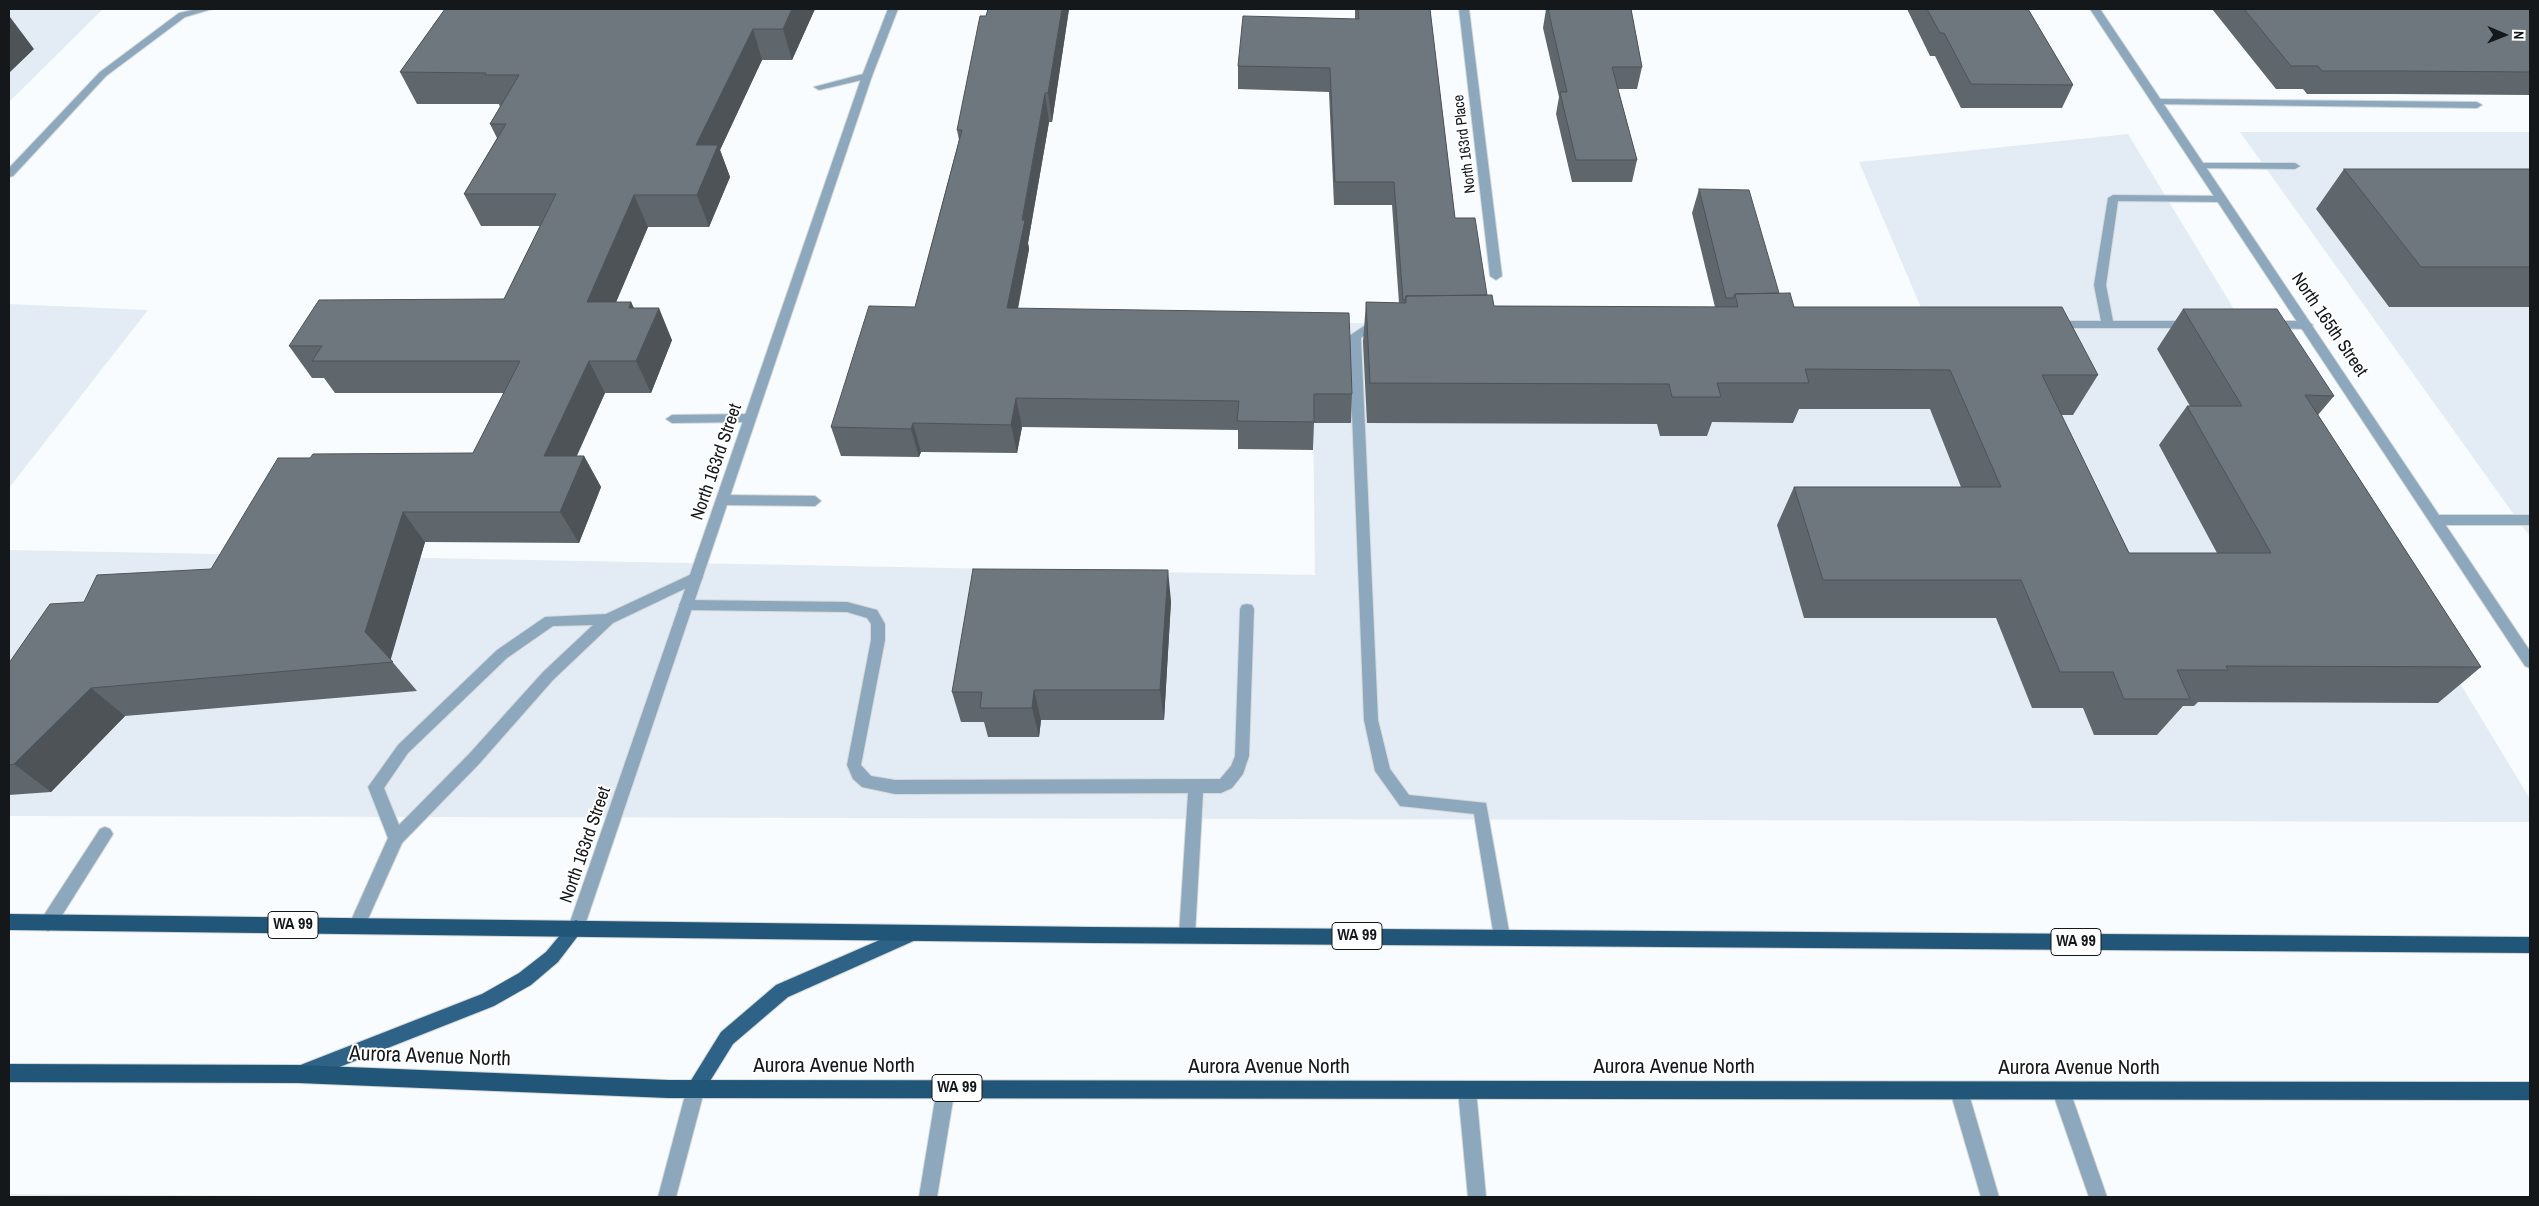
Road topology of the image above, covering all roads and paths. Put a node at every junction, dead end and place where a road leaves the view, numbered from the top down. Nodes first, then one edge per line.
1 (207, 9) edge
2 (893, 9) edge
3 (1464, 9) edge
4 (2095, 9) edge
5 (867, 76) junction
6 (819, 87) dead end
7 (2158, 102) junction
8 (2477, 105) dead end
9 (2201, 166) junction
10 (2295, 166) dead end
11 (9, 174) edge
12 (2222, 199) junction
13 (1496, 276) dead end
14 (2108, 324) junction
15 (2038, 325) edge
16 (2207, 325) edge
17 (2257, 325) edge
18 (2307, 325) junction
19 (1393, 330) edge
20 (750, 418) junction
21 (672, 419) dead end
22 (722, 500) junction
23 (814, 501) dead end
24 (2436, 520) junction
25 (2530, 520) edge
26 (696, 577) junction
27 (686, 605) junction
28 (1247, 609) dead end
29 (608, 619) junction
30 (2530, 662) edge
31 (1196, 786) junction
32 (105, 834) dead end
33 (396, 838) junction
34 (9, 922) edge
35 (48, 923) junction
36 (357, 925) junction
37 (576, 928) junction
38 (917, 932) junction
39 (1188, 935) junction
40 (1502, 937) junction
41 (2530, 945) edge
42 (9, 1074) edge
43 (298, 1074) junction
44 (696, 1088) junction
45 (946, 1088) junction
46 (1467, 1090) junction
47 (1959, 1090) junction
48 (2061, 1090) junction
49 (2530, 1091) edge
50 (667, 1197) edge
51 (928, 1197) edge
52 (1477, 1197) edge
53 (1990, 1197) edge
54 (2098, 1197) edge

1 - 11 street
2 - 5 street, North 163rd Street
3 - 13 street, North 163rd Place
4 - 7 street, North 165th Street
5 - 6 street
5 - 20 street, North 163rd Street
7 - 8 street
7 - 9 street, North 165th Street
9 - 10 street
9 - 12 street, North 165th Street
12 - 14 street
12 - 18 street, North 165th Street
14 - 15 street
14 - 16 street
17 - 18 street
18 - 24 street, North 165th Street
19 - 40 street
20 - 21 street
20 - 22 street, North 163rd Street
22 - 23 street
22 - 26 street, North 163rd Street
24 - 25 street
24 - 30 street, North 165th Street
26 - 27 street, North 163rd Street
26 - 29 street
27 - 31 street
27 - 37 street, North 163rd Street
28 - 31 street
29 - 33 street
29 - 33 street
31 - 39 street
32 - 35 street
33 - 36 street
34 - 35 highway, WA 99
35 - 36 highway, WA 99
36 - 37 highway, WA 99
37 - 38 highway, WA 99
37 - 43 main road
38 - 39 highway, WA 99
38 - 44 main road
39 - 40 highway, WA 99
40 - 41 highway, WA 99
42 - 43 highway, Aurora Avenue North / WA 99
43 - 44 highway, Aurora Avenue North / WA 99
44 - 45 highway, Aurora Avenue North / WA 99
44 - 50 street
45 - 46 highway, Aurora Avenue North / WA 99
45 - 51 street
46 - 47 highway, Aurora Avenue North / WA 99
46 - 52 street
47 - 48 highway, Aurora Avenue North / WA 99
47 - 53 street
48 - 49 highway, Aurora Avenue North / WA 99
48 - 54 street

